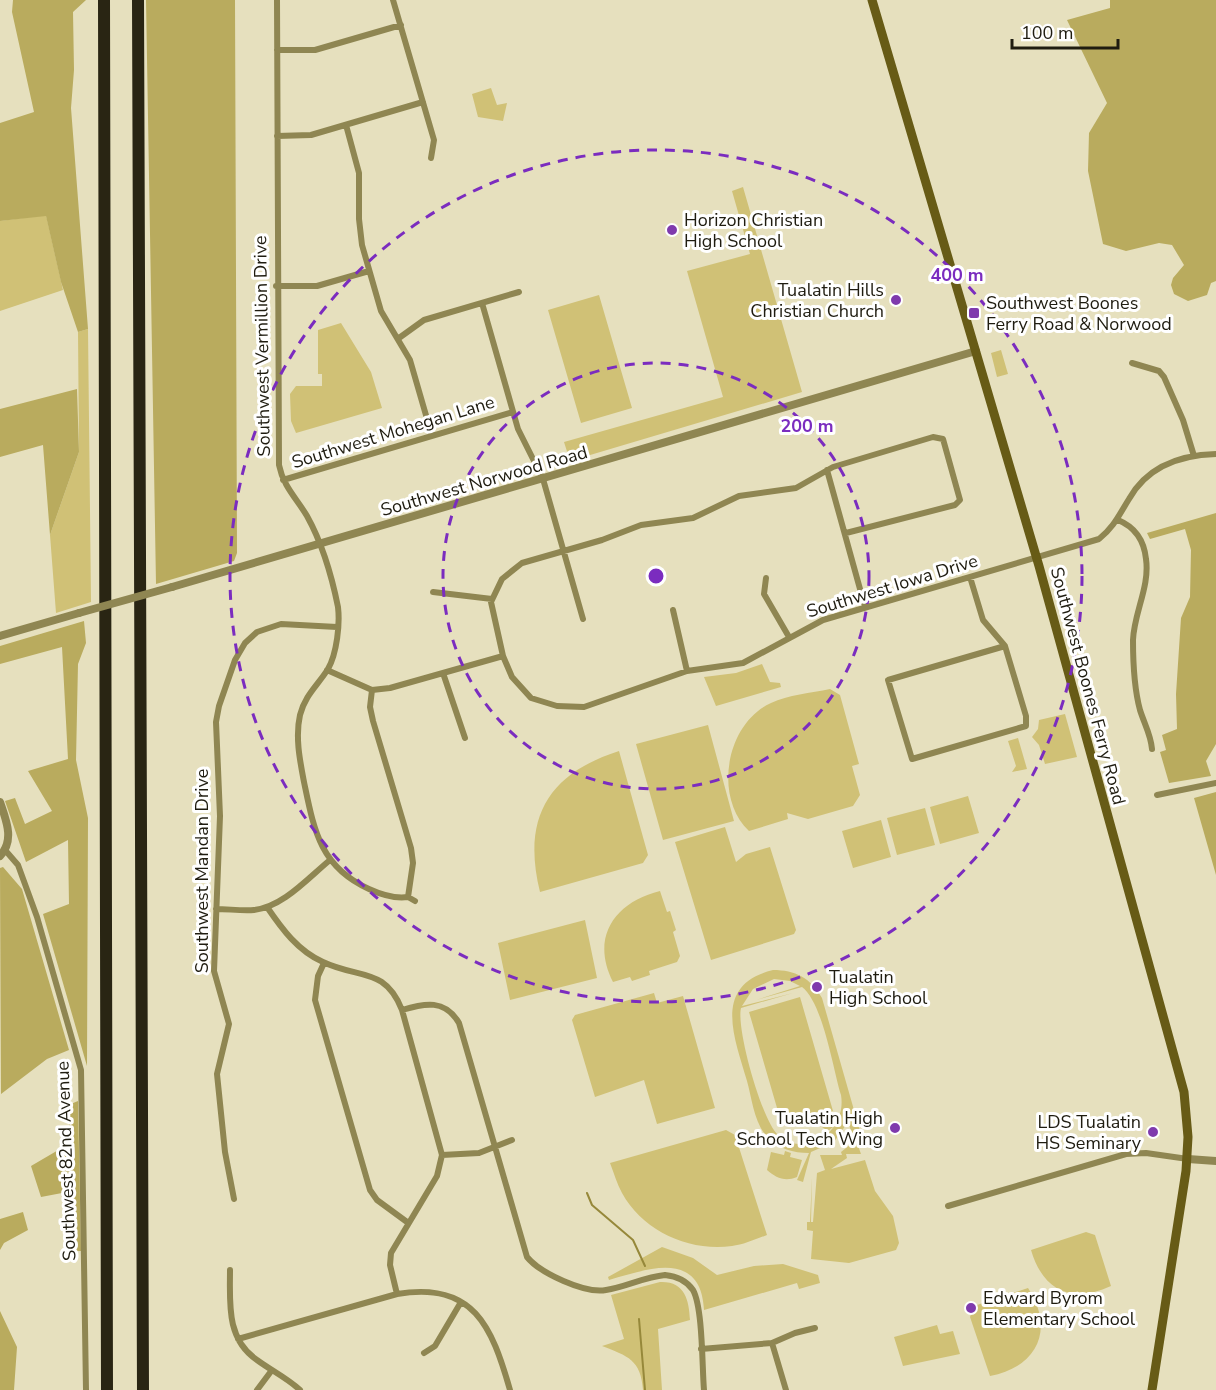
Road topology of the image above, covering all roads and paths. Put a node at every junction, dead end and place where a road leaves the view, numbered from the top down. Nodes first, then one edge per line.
1 (104, 0) edge
2 (138, 0) edge
3 (277, 0) edge
4 (393, 0) edge
5 (872, 0) edge
6 (400, 25) junction
7 (277, 50) junction
8 (423, 102) junction
9 (346, 125) junction
10 (277, 136) junction
11 (432, 158) dead end
12 (369, 271) junction
13 (276, 286) junction
14 (519, 292) dead end
15 (482, 303) junction
16 (399, 338) junction
17 (976, 351) junction
18 (1132, 363) dead end
19 (513, 412) junction
20 (432, 436) junction
21 (1216, 454) edge
22 (1194, 456) junction
23 (827, 470) junction
24 (543, 479) junction
25 (283, 480) junction
26 (1118, 520) junction
27 (846, 533) junction
28 (320, 543) junction
29 (564, 552) junction
30 (1036, 557) junction
31 (970, 577) junction
32 (766, 578) dead end
33 (433, 592) dead end
34 (492, 598) junction
35 (865, 607) junction
36 (673, 610) dead end
37 (583, 619) dead end
38 (337, 627) junction
39 (0, 636) edge
40 (789, 637) junction
41 (1005, 646) junction
42 (502, 656) junction
43 (327, 670) junction
44 (687, 671) junction
45 (443, 673) junction
46 (372, 690) junction
47 (465, 738) dead end
48 (1152, 749) dead end
49 (1216, 783) edge
50 (1157, 795) dead end
51 (0, 802) edge
52 (3, 853) edge
53 (330, 860) junction
54 (408, 897) junction
55 (415, 901) dead end
56 (267, 907) junction
57 (216, 909) junction
58 (324, 963) junction
59 (402, 1010) junction
60 (512, 1140) dead end
61 (497, 1146) junction
62 (442, 1155) junction
63 (1188, 1158) junction
64 (1216, 1161) edge
65 (234, 1198) dead end
66 (948, 1206) dead end
67 (407, 1222) junction
68 (230, 1270) dead end
69 (397, 1294) junction
70 (461, 1302) junction
71 (815, 1328) dead end
72 (238, 1339) junction
73 (772, 1343) junction
74 (700, 1349) junction
75 (424, 1353) dead end
76 (272, 1370) junction
77 (86, 1390) edge
78 (107, 1390) edge
79 (143, 1390) edge
80 (257, 1390) edge
81 (300, 1390) edge
82 (510, 1390) edge
83 (704, 1390) edge
84 (786, 1390) edge
85 (1152, 1390) edge

1 - 78 highway
2 - 79 highway
3 - 7 street, Southwest Vermillion Drive
4 - 6 street
5 - 17 main road, Southwest Boones Ferry Road
6 - 7 street
6 - 8 street
7 - 10 street, Southwest Vermillion Drive
8 - 9 street
8 - 11 street
9 - 10 street
9 - 12 street
10 - 13 street, Southwest Vermillion Drive
12 - 13 street
12 - 16 street
13 - 25 street, Southwest Vermillion Drive
14 - 15 street
15 - 16 street
15 - 19 street
16 - 20 street
17 - 24 street, Southwest Norwood Road
17 - 30 main road, Southwest Boones Ferry Road
18 - 22 street
19 - 20 street, Southwest Mohegan Lane
19 - 24 street
20 - 25 street, Southwest Mohegan Lane
21 - 22 street, Southwest Iowa Drive
22 - 26 street, Southwest Iowa Drive
23 - 27 street
23 - 27 street
23 - 29 street
24 - 28 street, Southwest Norwood Road
24 - 29 street
25 - 28 street, Southwest Vermillion Drive
26 - 30 street, Southwest Iowa Drive
26 - 48 street
27 - 35 street
28 - 38 street, Southwest Vermillion Drive
28 - 39 street, Southwest Norwood Road, bridge
29 - 34 street
29 - 37 street
30 - 31 street, Southwest Iowa Drive
30 - 63 main road, Southwest Boones Ferry Road
31 - 35 street, Southwest Iowa Drive
31 - 41 street
32 - 40 street
33 - 34 street
34 - 42 street, Southwest Iowa Drive
35 - 40 street, Southwest Iowa Drive
36 - 44 street
38 - 43 street, Southwest Vermillion Drive
38 - 57 street, Southwest Mandan Drive
40 - 44 street, Southwest Iowa Drive
41 - 41 street
42 - 44 street, Southwest Iowa Drive
42 - 45 street
43 - 46 street
43 - 53 street, Southwest Vermillion Drive
45 - 46 street
45 - 47 street
46 - 54 street
49 - 50 street
51 - 52 street, Southwest 82nd Avenue
52 - 77 street, Southwest 82nd Avenue
53 - 54 street, Southwest Vermillion Drive
53 - 56 street
54 - 55 street, Southwest Vermillion Drive
56 - 57 street
56 - 58 street
57 - 65 street, Southwest Mandan Drive
58 - 59 street
58 - 67 street
59 - 61 street
59 - 62 street
60 - 61 street
61 - 62 street
61 - 74 street
62 - 67 street
63 - 64 street
63 - 66 street
63 - 85 main road, Southwest Boones Ferry Road
67 - 69 street
68 - 72 street
69 - 70 street
69 - 72 street
70 - 75 street
70 - 82 street
71 - 73 street
72 - 76 street
73 - 74 street
73 - 84 street
74 - 83 street
76 - 80 street
76 - 81 street

